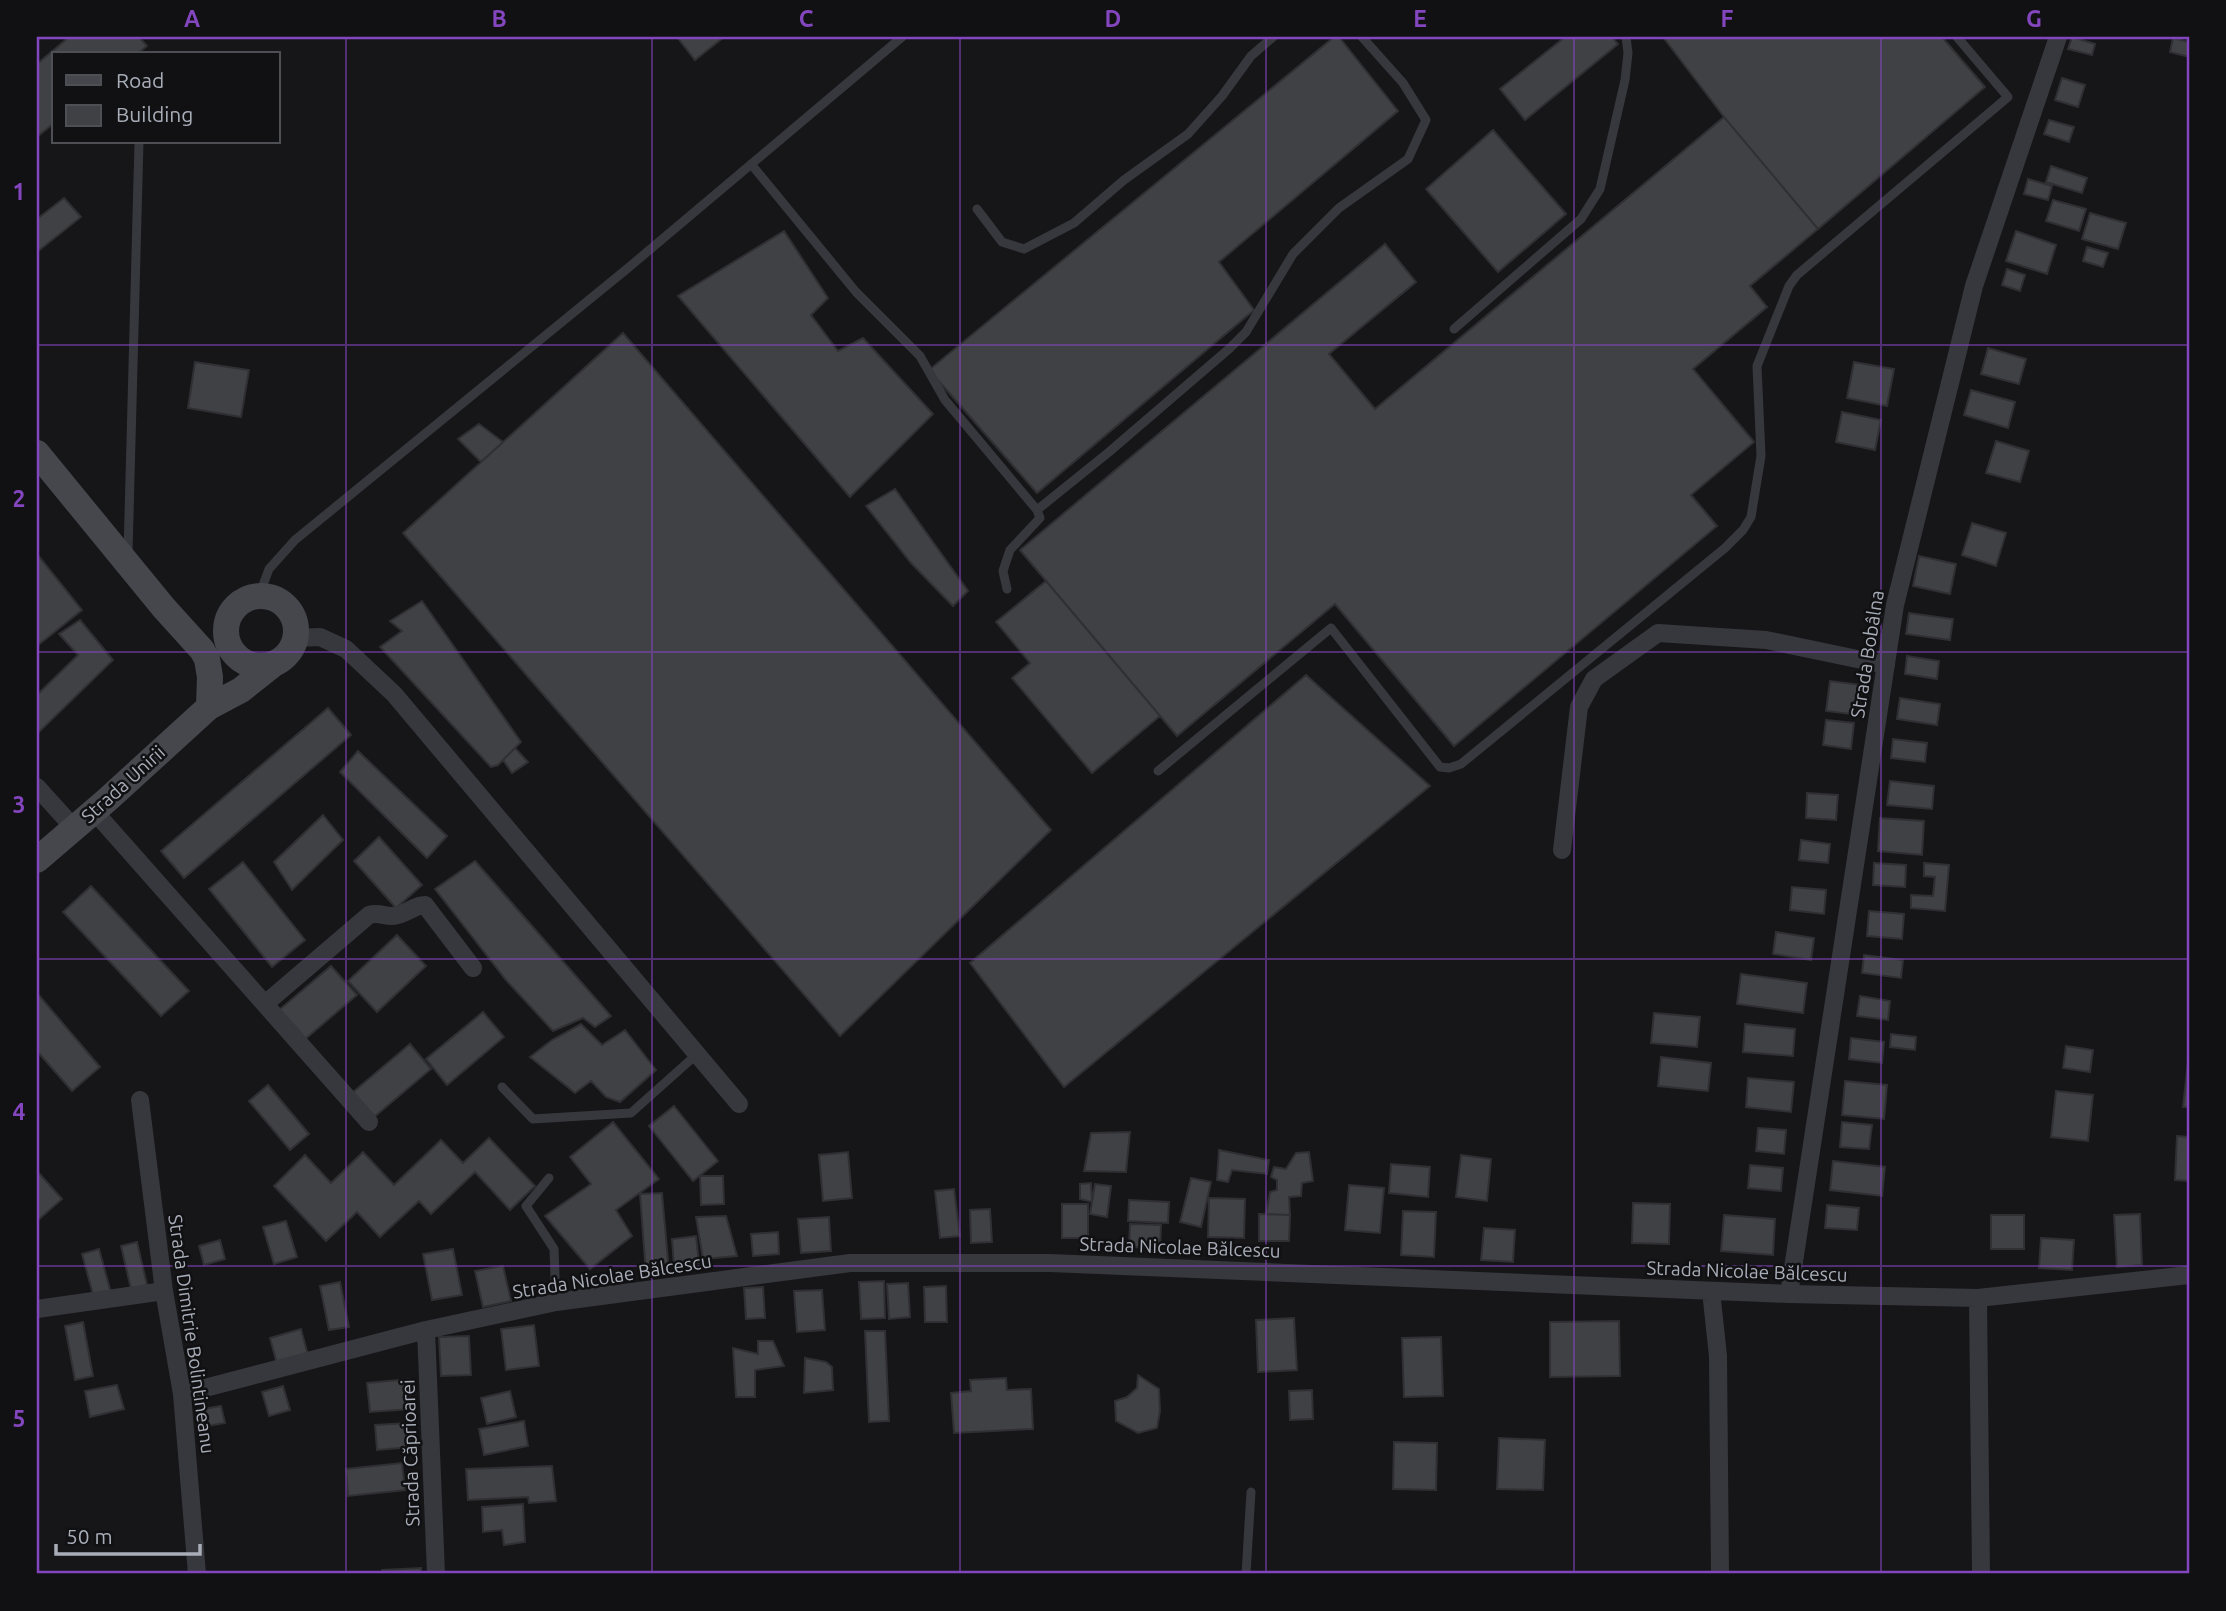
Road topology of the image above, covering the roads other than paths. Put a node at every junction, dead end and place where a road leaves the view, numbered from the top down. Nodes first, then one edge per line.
1 (902, 37) edge
2 (1273, 37) edge
3 (1362, 37) edge
4 (1626, 37) edge
5 (1957, 37) edge
6 (2058, 37) edge
7 (139, 144) edge
8 (751, 164) junction
9 (977, 209) dead end
10 (1454, 329) dead end
11 (37, 456) edge
12 (1037, 509) junction
13 (127, 564) junction
14 (1007, 589) dead end
15 (258, 596) junction
16 (174, 618) junction
17 (228, 634) junction
18 (295, 638) junction
19 (194, 639) junction
20 (275, 663) junction
21 (1886, 666) junction
22 (209, 708) junction
23 (1158, 771) dead end
24 (37, 787) edge
25 (84, 819) junction
26 (1562, 850) dead end
27 (37, 860) edge
28 (473, 968) dead end
29 (266, 1003) junction
30 (696, 1055) junction
31 (502, 1087) dead end
32 (140, 1100) dead end
33 (738, 1104) dead end
34 (369, 1122) dead end
35 (550, 1178) dead end
36 (2189, 1275) edge
37 (164, 1291) junction
38 (1711, 1291) junction
39 (1788, 1294) junction
40 (1978, 1298) junction
41 (556, 1302) junction
42 (37, 1310) edge
43 (426, 1330) junction
44 (181, 1394) junction
45 (1251, 1492) dead end
46 (197, 1574) edge
47 (436, 1574) edge
48 (1246, 1574) edge
49 (1720, 1574) edge
50 (1981, 1574) edge

1 - 8 lane
2 - 9 lane
3 - 12 lane
4 - 10 lane
5 - 23 lane
6 - 21 street, Strada Bobâlna
7 - 13 lane
8 - 12 lane
8 - 15 lane
11 - 13 main road
12 - 14 lane
13 - 16 main road
15 - 17 main road
15 - 18 main road
16 - 17 main road
16 - 19 main road
17 - 19 main road
17 - 20 main road
17 - 22 main road, Strada Unirii
18 - 20 main road
18 - 30 street
19 - 22 main road
20 - 22 main road, Strada Unirii
21 - 26 street
21 - 39 street, Strada Bobâlna
22 - 25 main road, Strada Unirii
24 - 25 street
25 - 27 main road, Strada Unirii
25 - 29 street
28 - 29 street
29 - 34 street
30 - 31 lane
30 - 33 street
32 - 37 street, Strada Dimitrie Bolintineanu
35 - 41 lane
36 - 40 street, Strada Nicolae Bălcescu
37 - 42 street
37 - 44 street, Strada Dimitrie Bolintineanu
38 - 39 street, Strada Nicolae Bălcescu
38 - 41 street, Strada Nicolae Bălcescu
38 - 49 street
39 - 40 street, Strada Nicolae Bălcescu
40 - 50 street
41 - 43 street, Strada Nicolae Bălcescu
43 - 44 street, Strada Nicolae Bălcescu
43 - 47 street, Strada Căprioarei
44 - 46 street, Strada Dimitrie Bolintineanu
45 - 48 lane

